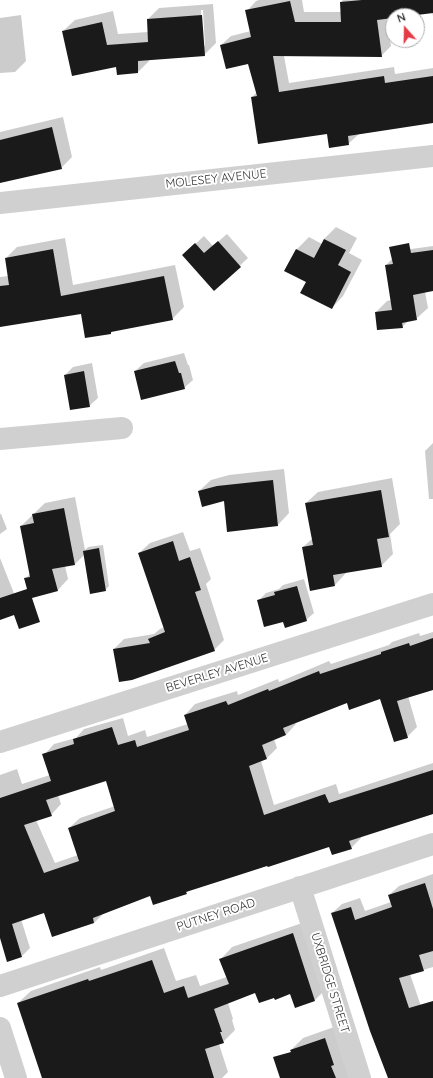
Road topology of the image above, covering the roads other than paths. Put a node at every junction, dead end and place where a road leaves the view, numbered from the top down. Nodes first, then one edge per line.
1 (433, 156) edge
2 (0, 202) edge
3 (122, 428) dead end
4 (0, 439) edge
5 (433, 604) edge
6 (0, 742) edge
7 (433, 844) edge
8 (300, 887) junction
9 (0, 986) edge
10 (0, 1028) edge
11 (16, 1078) edge
12 (360, 1078) edge

1 - 2 street, MOLESEY AVENUE
3 - 4 street
5 - 6 street, BEVERLEY AVENUE
7 - 8 street, PUTNEY ROAD
8 - 9 street, PUTNEY ROAD
8 - 12 street, UXBRIDGE STREET
10 - 11 street

